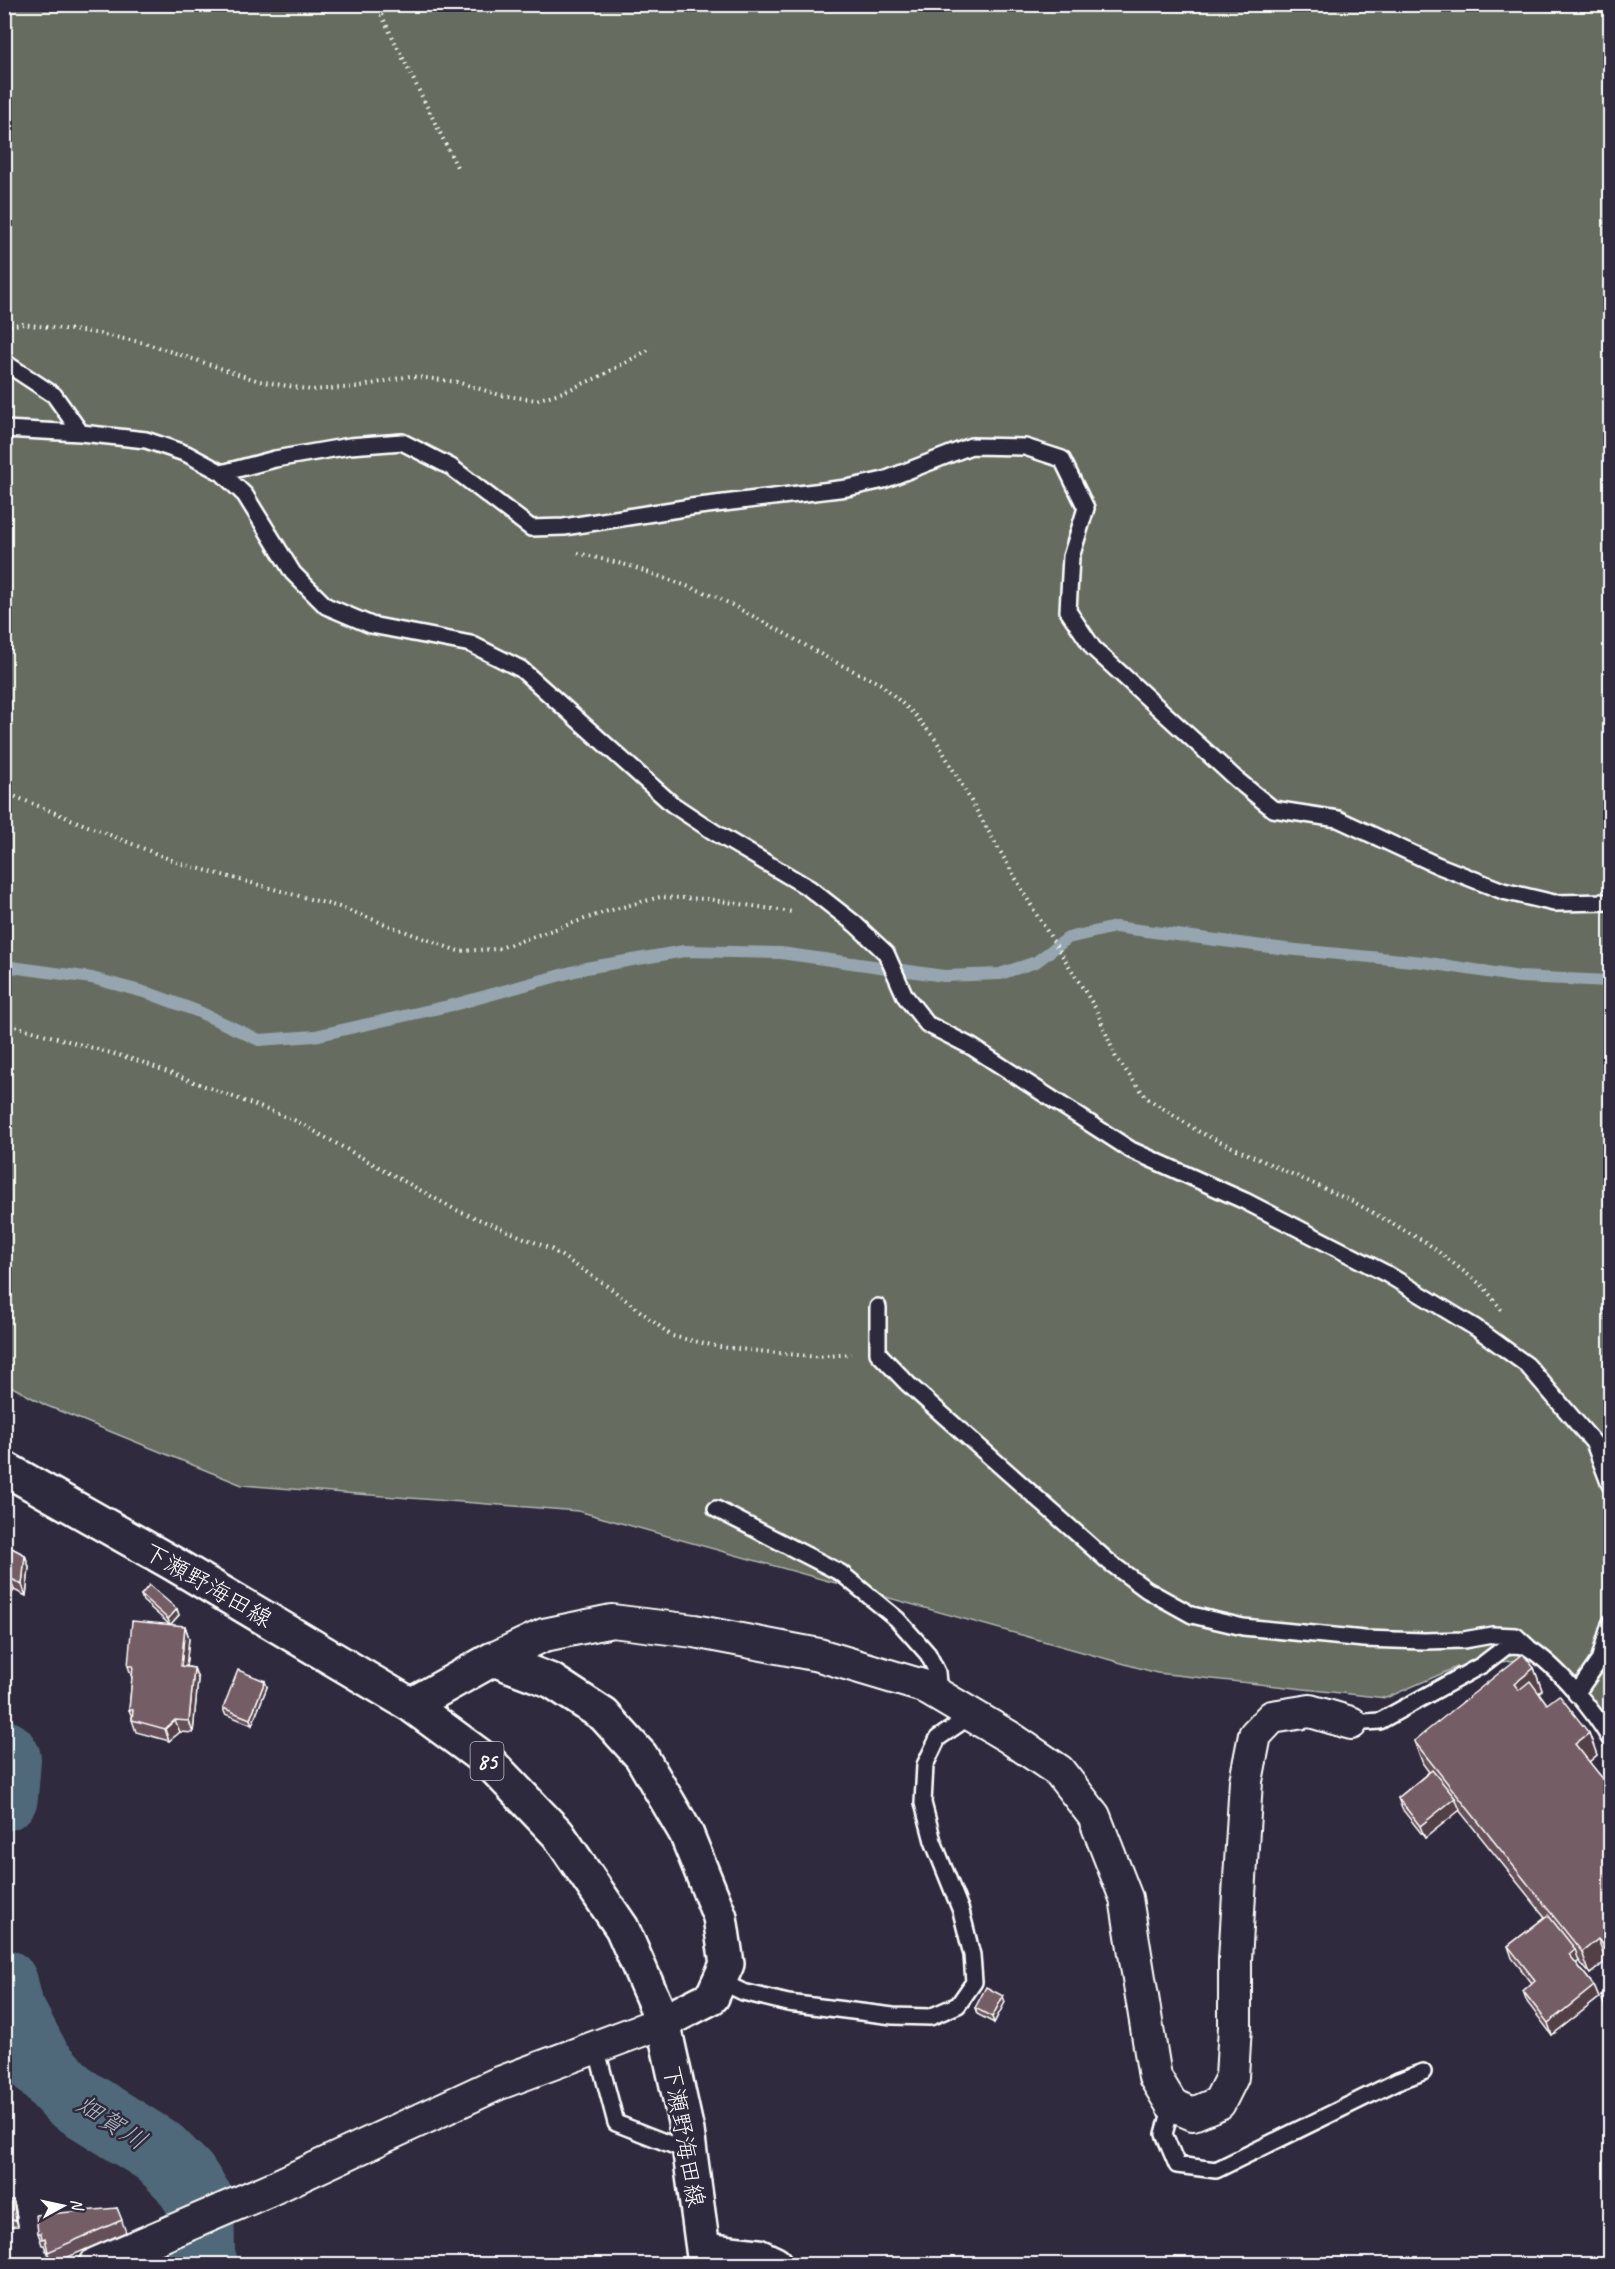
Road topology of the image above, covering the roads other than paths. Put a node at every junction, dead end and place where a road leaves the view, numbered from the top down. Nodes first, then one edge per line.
1 (4, 362) edge
2 (4, 429) edge
3 (81, 433) junction
4 (222, 473) junction
5 (1611, 902) edge
6 (878, 1307) dead end
7 (4, 1468) edge
8 (1611, 1485) edge
9 (716, 1509) dead end
10 (1611, 1624) edge
11 (1528, 1647) junction
12 (493, 1659) junction
13 (1576, 1694) junction
14 (939, 1695) junction
15 (411, 1706) junction
16 (972, 1715) junction
17 (1351, 1723) joint
18 (1611, 1739) edge
19 (720, 1981) junction
20 (663, 2022) junction
21 (596, 2047) junction
22 (1423, 2072) dead end
23 (1172, 2105) junction
24 (690, 2152) junction
25 (704, 2257) edge
26 (96, 2265) edge
27 (775, 2265) edge

1 - 3 lane
2 - 3 lane
3 - 4 lane
4 - 5 lane
4 - 8 lane
6 - 11 lane
7 - 15 main road, 下瀬野海田線 / 85
9 - 14 lane
10 - 13 lane
11 - 13 lane
11 - 17 lane
12 - 14 street
12 - 15 main road
12 - 19 main road
13 - 18 lane
14 - 16 street
15 - 20 main road, 下瀬野海田線 / 85
16 - 19 lane
16 - 23 street
17 - 23 street
19 - 20 main road
20 - 21 street
20 - 24 main road, 下瀬野海田線 / 85
21 - 24 lane
21 - 26 street
22 - 23 lane
24 - 25 main road, 下瀬野海田線 / 85
25 - 27 main road, 下瀬野海田線 / 85

